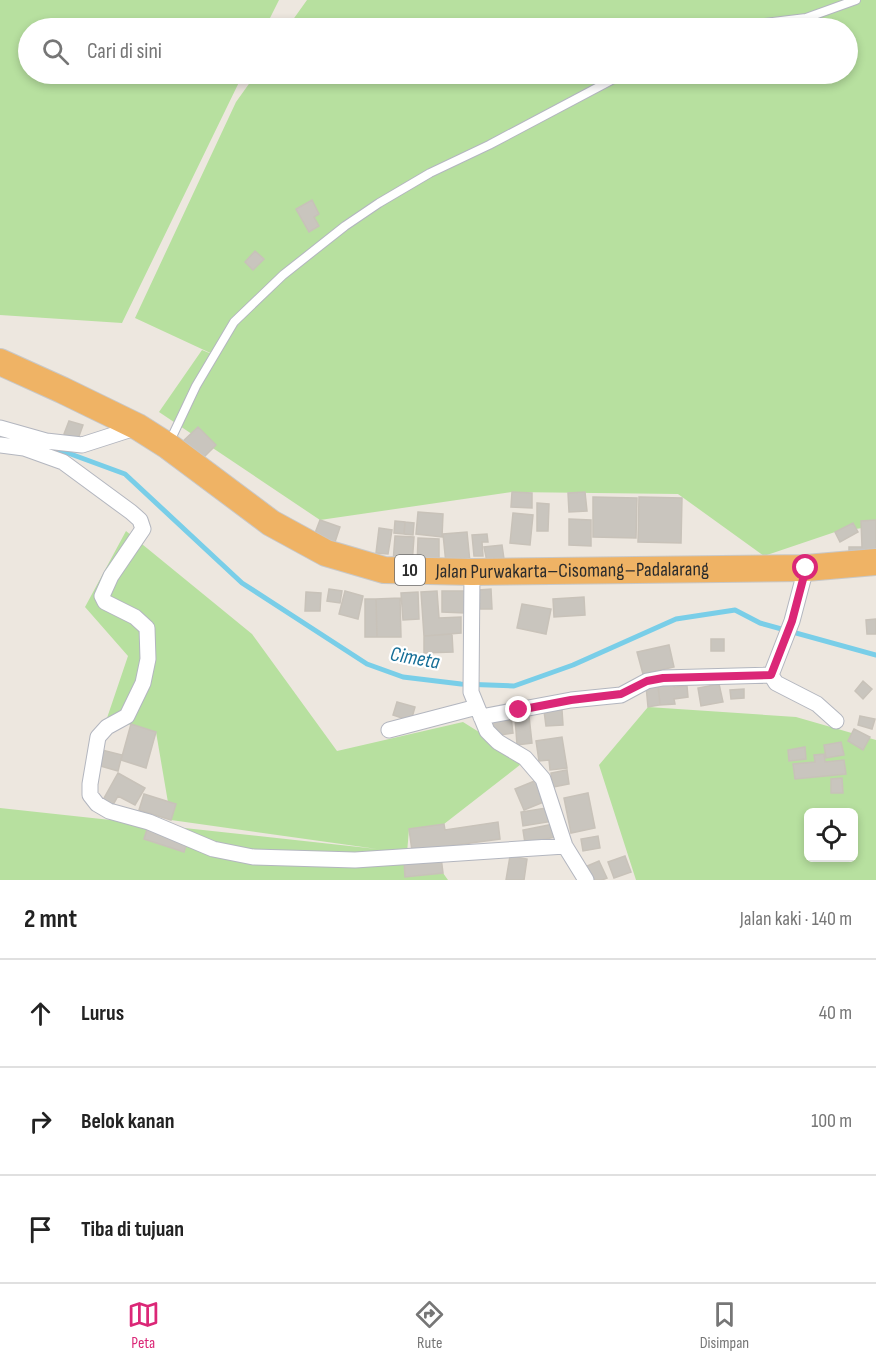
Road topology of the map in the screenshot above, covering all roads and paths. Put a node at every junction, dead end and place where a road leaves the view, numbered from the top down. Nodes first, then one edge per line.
1 (856, 0) edge
2 (806, 18) edge
3 (604, 84) edge
4 (0, 362) edge
5 (138, 427) junction
6 (0, 428) edge
7 (0, 445) edge
8 (168, 446) junction
9 (876, 562) edge
10 (806, 568) junction
11 (472, 572) junction
12 (771, 675) junction
13 (479, 712) junction
14 (836, 721) dead end
15 (389, 730) dead end
16 (565, 846) junction
17 (586, 880) edge

1 - 2 lane
3 - 8 lane
4 - 5 highway, Jalan Purwakarta–Cisomang–Padalarang / 10
5 - 6 street
5 - 8 highway, Jalan Purwakarta–Cisomang–Padalarang / 10
7 - 16 street
8 - 11 highway, Jalan Purwakarta–Cisomang–Padalarang / 10
9 - 10 highway, Jalan Purwakarta–Cisomang–Padalarang / 10
10 - 11 highway, Jalan Purwakarta–Cisomang–Padalarang / 10
10 - 12 street
11 - 13 street
12 - 13 street
12 - 14 street
13 - 15 street
13 - 16 street
16 - 17 street

